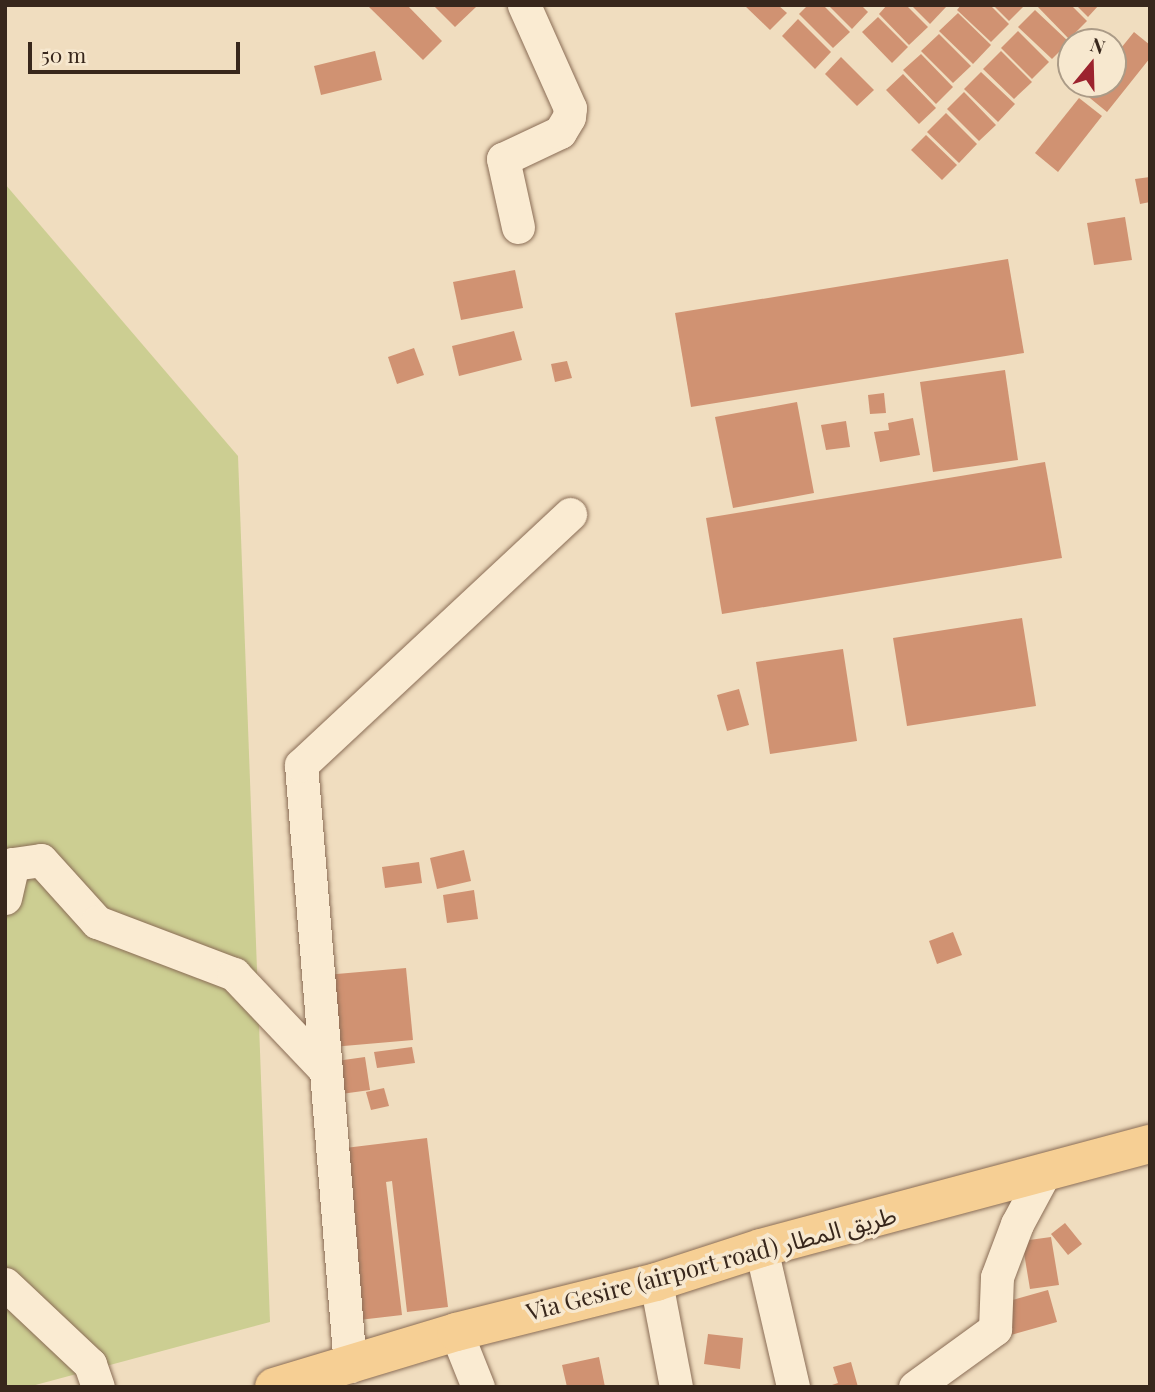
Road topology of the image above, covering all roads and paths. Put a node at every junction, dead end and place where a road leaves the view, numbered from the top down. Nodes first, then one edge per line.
1 (524, 5) edge
2 (518, 227) dead end
3 (570, 514) dead end
4 (5, 898) edge
5 (324, 1069) junction
6 (1150, 1144) edge
7 (1045, 1172) junction
8 (761, 1248) junction
9 (656, 1282) junction
10 (5, 1284) edge
11 (456, 1332) junction
12 (350, 1366) junction
13 (98, 1387) edge
14 (274, 1387) edge
15 (478, 1387) edge
16 (676, 1387) edge
17 (793, 1387) edge
18 (915, 1387) edge

1 - 2 street
3 - 5 street
4 - 5 street
5 - 12 street
6 - 7 main road, Via Gesire (airport road) طريق المطار
7 - 8 main road, Via Gesire (airport road) طريق المطار
7 - 18 street
8 - 9 main road, Via Gesire (airport road) طريق المطار
8 - 17 street
9 - 11 main road, Via Gesire (airport road) طريق المطار
9 - 16 street
10 - 13 street
11 - 12 main road, Via Gesire (airport road) طريق المطار
11 - 15 street
12 - 14 main road, Via Gesire (airport road) طريق المطار

